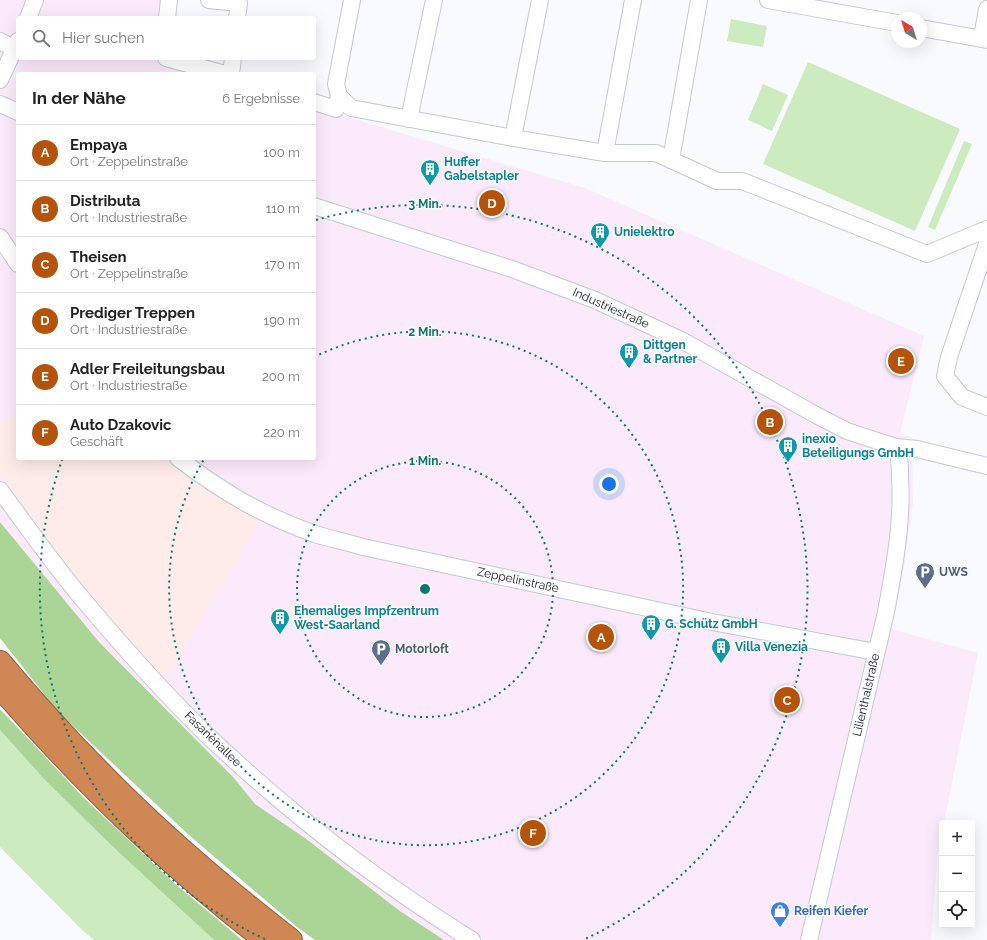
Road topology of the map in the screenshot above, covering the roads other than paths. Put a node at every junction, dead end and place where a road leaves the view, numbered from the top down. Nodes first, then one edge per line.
1 (35, 0) edge
2 (169, 0) edge
3 (209, 0) edge
4 (352, 0) edge
5 (434, 0) edge
6 (540, 0) edge
7 (633, 0) edge
8 (699, 0) edge
9 (768, 0) edge
10 (226, 1) edge
11 (801, 3) edge
12 (987, 9) edge
13 (29, 16) edge
14 (167, 16) edge
15 (237, 16) edge
16 (891, 22) edge
17 (927, 29) edge
18 (984, 39) edge
19 (0, 42) edge
20 (16, 45) edge
21 (173, 60) edge
22 (233, 60) edge
23 (218, 72) edge
24 (231, 72) edge
25 (0, 80) edge
26 (339, 96) junction
27 (316, 103) edge
28 (0, 104) edge
29 (16, 111) edge
30 (409, 119) junction
31 (512, 138) junction
32 (606, 153) junction
33 (670, 160) junction
34 (316, 207) edge
35 (987, 229) edge
36 (0, 237) edge
37 (987, 244) edge
38 (16, 261) edge
39 (987, 407) edge
40 (896, 447) junction
41 (181, 460) edge
42 (987, 466) edge
43 (0, 490) edge
44 (876, 652) junction
45 (0, 662) edge
46 (0, 687) edge
47 (265, 940) edge
48 (292, 940) edge
49 (472, 940) edge
50 (809, 940) edge

1 - 13 street
2 - 14 street
3 - 10 street
4 - 26 street
5 - 30 street
6 - 31 street
7 - 32 street
8 - 33 street
9 - 11 street
10 - 15 street
11 - 16 street
12 - 18 street
17 - 18 street
19 - 20 street
20 - 25 street
21 - 23 street
22 - 24 street
26 - 27 street
26 - 30 street
28 - 29 street
30 - 31 street
31 - 32 street
32 - 33 street
33 - 35 street
34 - 40 street, Industriestraße
36 - 38 street
37 - 39 street
40 - 42 street, Industriestraße
40 - 44 street, Lilienthalstraße
41 - 44 street, Zeppelinstraße
43 - 49 street, Fasanenallee
44 - 50 street, Lilienthalstraße
45 - 48 highway
46 - 47 highway

